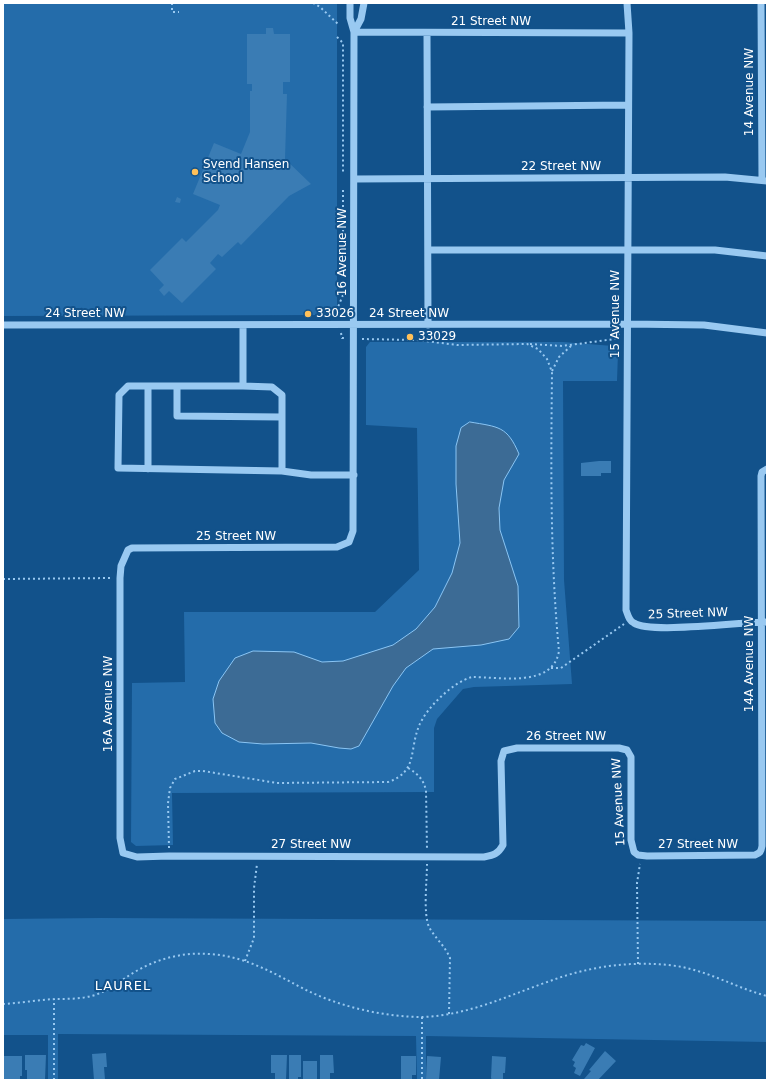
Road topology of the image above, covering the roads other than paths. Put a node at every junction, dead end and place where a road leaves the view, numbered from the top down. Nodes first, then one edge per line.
1 (350, 3) edge
2 (364, 3) edge
3 (627, 3) edge
4 (761, 3) edge
5 (354, 32) junction
6 (629, 33) junction
7 (427, 34) junction
8 (628, 105) junction
9 (427, 107) junction
10 (428, 177) junction
11 (628, 178) junction
12 (354, 179) junction
13 (764, 181) edge
14 (428, 250) junction
15 (627, 250) junction
16 (767, 256) edge
17 (628, 324) junction
18 (3, 325) edge
19 (243, 325) junction
20 (354, 325) junction
21 (428, 325) junction
22 (767, 333) edge
23 (148, 386) junction
24 (177, 386) junction
25 (243, 386) junction
26 (282, 417) junction
27 (148, 469) junction
28 (767, 469) edge
29 (282, 471) junction
30 (354, 475) junction
31 (349, 542) joint
32 (125, 554) joint
33 (632, 622) joint
34 (764, 622) edge
35 (627, 750) joint
36 (762, 851) joint
37 (634, 852) joint
38 (123, 853) joint
39 (498, 854) joint

1 - 5 street, 16 Avenue NW
2 - 5 street, 16 Avenue NW
3 - 6 street, 15 Avenue NW
4 - 13 street, 14 Avenue NW
5 - 7 street, 21 Street NW
5 - 12 street, 16 Avenue NW
6 - 7 street, 21 Street NW
6 - 8 street, 15 Avenue NW
7 - 9 street
8 - 9 street
8 - 11 street, 15 Avenue NW
9 - 10 street
10 - 11 street, 22 Street NW
10 - 12 street, 22 Street NW
10 - 14 street
11 - 13 street, 22 Street NW
11 - 15 street, 15 Avenue NW
12 - 20 street, 16 Avenue NW
14 - 15 street
14 - 21 street
15 - 16 street
15 - 17 street, 15 Avenue NW
17 - 21 street, 24 Street NW
17 - 22 street, 24 Street NW
17 - 33 street, 15 Avenue NW
18 - 19 street, 24 Street NW
19 - 20 street, 24 Street NW
19 - 25 street
20 - 21 street, 24 Street NW
20 - 30 street, 16 Avenue NW
23 - 24 street
23 - 27 street
23 - 27 street
24 - 25 street
24 - 26 street
25 - 26 street
26 - 29 street
27 - 29 street
28 - 34 street, 14A Avenue NW
29 - 30 street
30 - 31 street, 16 Avenue NW
31 - 32 street, 25 Street NW
32 - 38 street, 16A Avenue NW
33 - 34 street, 25 Street NW
34 - 36 street, 14A Avenue NW
35 - 37 street, 15 Avenue NW
35 - 39 street, 26 Street NW
36 - 37 street, 27 Street NW
38 - 39 street, 27 Street NW

